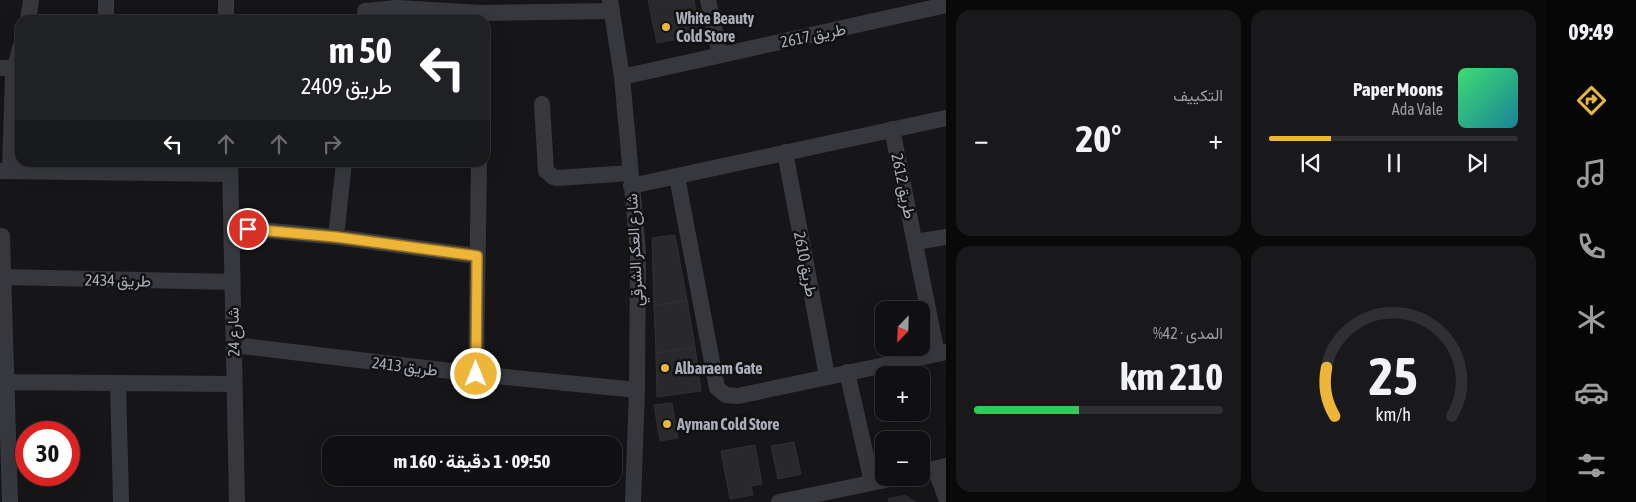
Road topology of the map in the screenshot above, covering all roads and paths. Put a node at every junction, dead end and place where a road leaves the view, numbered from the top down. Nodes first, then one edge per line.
1 (31, 0) edge
2 (106, 0) edge
3 (226, 0) edge
4 (708, 0) edge
5 (611, 5) edge
6 (946, 5) edge
7 (363, 10) edge
8 (29, 15) edge
9 (106, 15) edge
10 (226, 15) edge
11 (472, 15) edge
12 (490, 15) edge
13 (720, 55) junction
14 (12, 68) edge
15 (622, 77) junction
16 (542, 104) dead end
17 (946, 118) edge
18 (892, 130) junction
19 (785, 152) junction
20 (105, 167) edge
21 (343, 167) edge
22 (479, 167) edge
23 (230, 168) edge
24 (5, 171) edge
25 (677, 177) junction
26 (631, 180) junction
27 (231, 227) junction
28 (2, 236) dead end
29 (336, 237) junction
30 (946, 237) edge
31 (916, 242) junction
32 (477, 256) junction
33 (4, 277) junction
34 (232, 282) junction
35 (234, 345) junction
36 (942, 353) edge
37 (847, 372) junction
38 (476, 374) junction
39 (827, 376) junction
40 (7, 382) junction
41 (118, 383) junction
42 (234, 384) junction
43 (637, 390) junction
44 (4, 440) edge
45 (934, 469) edge
46 (875, 481) edge
47 (872, 482) junction
48 (946, 498) edge
49 (10, 502) edge
50 (121, 502) edge
51 (237, 502) edge
52 (633, 502) edge
53 (779, 502) edge

1 - 8 street
2 - 9 street
3 - 10 street
4 - 13 street
5 - 12 street
5 - 15 street, شارع العكر الشرقي
6 - 13 street, طريق 2617
7 - 11 street
13 - 15 street, طريق 2617
14 - 24 street
15 - 26 street, شارع العكر الشرقي
16 - 26 street
17 - 18 street
18 - 19 street
18 - 31 street, طريق 2612
19 - 25 street
19 - 39 street, طريق 2610
20 - 23 street
20 - 24 street
21 - 29 street
22 - 32 street
23 - 27 street, شارع 24
25 - 26 street
25 - 39 street
26 - 43 street, شارع العكر الشرقي
27 - 29 street
27 - 34 street, شارع 24
28 - 33 street
29 - 32 street
30 - 31 street, طريق 2612
31 - 36 street, طريق 2612
32 - 38 street
33 - 34 street, طريق 2434
33 - 40 street
34 - 35 street, شارع 24
35 - 38 street, طريق 2413
35 - 42 street, شارع 24
36 - 37 street
37 - 39 street
37 - 47 street
38 - 43 street, طريق 2413
40 - 41 street
40 - 44 street
41 - 42 street
41 - 50 street
42 - 51 street, شارع 24
43 - 52 street, شارع العكر الشرقي
44 - 49 street
45 - 48 street
46 - 47 street
47 - 53 street

